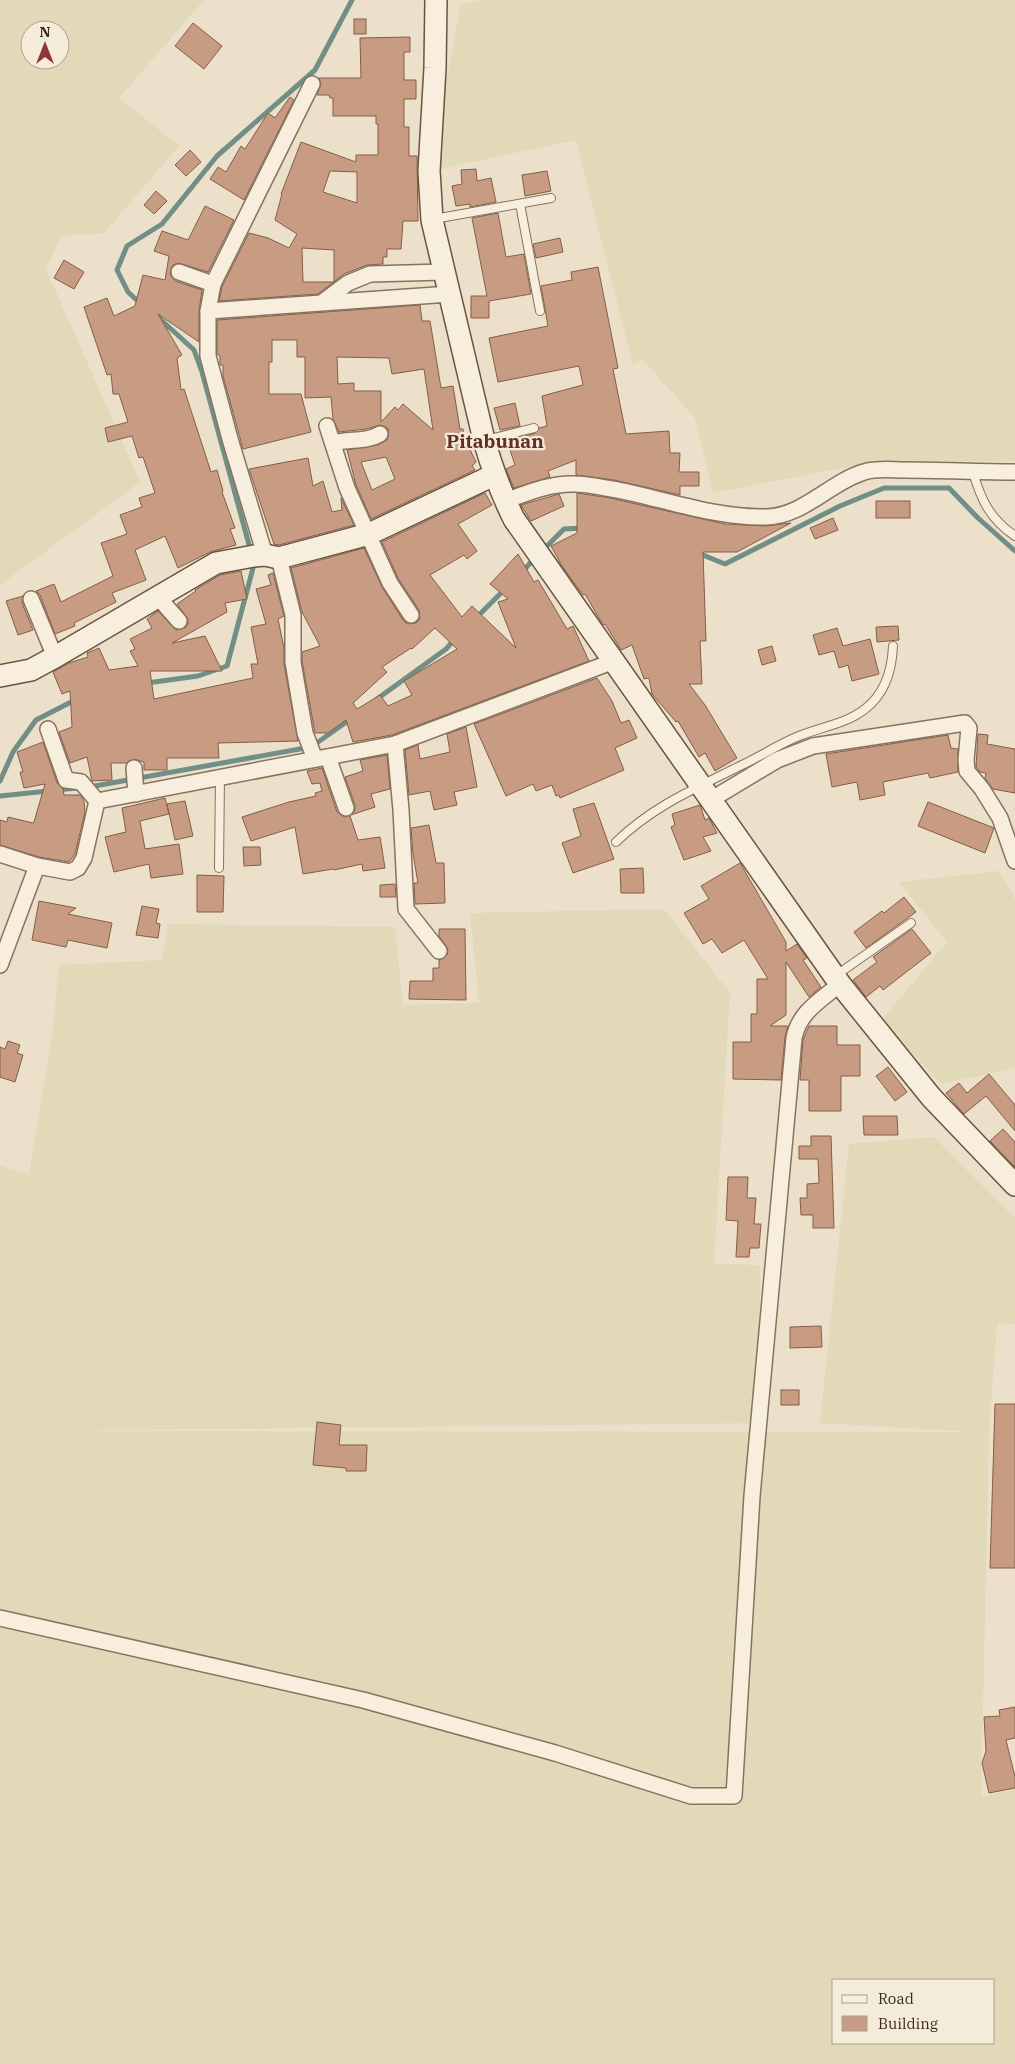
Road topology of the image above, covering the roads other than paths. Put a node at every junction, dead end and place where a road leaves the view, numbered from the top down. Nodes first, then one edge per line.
1 (436, 0) edge
2 (312, 84) dead end
3 (551, 198) dead end
4 (520, 204) junction
5 (432, 220) junction
6 (179, 272) dead end
7 (444, 272) junction
8 (213, 284) junction
9 (450, 294) junction
10 (324, 301) junction
11 (208, 311) junction
12 (540, 311) dead end
13 (327, 426) dead end
14 (534, 428) dead end
15 (380, 434) dead end
16 (484, 440) junction
17 (333, 443) junction
18 (973, 472) junction
19 (1015, 472) edge
20 (494, 475) junction
21 (510, 510) junction
22 (369, 534) junction
23 (1015, 536) edge
24 (260, 556) junction
25 (158, 597) junction
26 (31, 599) dead end
27 (411, 615) dead end
28 (179, 621) dead end
29 (893, 646) dead end
30 (55, 657) junction
31 (614, 661) junction
32 (0, 676) edge
33 (48, 729) dead end
34 (395, 744) junction
35 (318, 756) junction
36 (220, 777) junction
37 (89, 792) junction
38 (707, 792) junction
39 (346, 808) dead end
40 (616, 842) dead end
41 (0, 854) edge
42 (1015, 861) edge
43 (37, 866) junction
44 (219, 868) dead end
45 (911, 923) dead end
46 (439, 951) dead end
47 (0, 965) edge
48 (837, 980) junction
49 (1015, 1185) edge
50 (0, 1618) edge

1 - 5 street
2 - 8 street
3 - 4 lane
4 - 5 lane
4 - 12 lane
5 - 7 street
6 - 8 street
7 - 9 street
7 - 10 street
8 - 11 street
9 - 10 street
9 - 16 street
10 - 11 street
11 - 24 street
13 - 17 street
14 - 16 lane
15 - 17 street
16 - 20 street
17 - 22 street
18 - 19 street
18 - 21 street
18 - 23 lane
20 - 21 street
20 - 22 street
21 - 31 street
22 - 24 street
22 - 27 street
24 - 25 street
24 - 35 street
25 - 28 street
25 - 30 street
26 - 30 street
29 - 38 lane
30 - 32 street
31 - 34 street
31 - 38 street
33 - 37 street
34 - 35 street
34 - 46 street
35 - 36 street
35 - 39 street
36 - 37 street
36 - 44 lane
37 - 43 street
38 - 40 lane
38 - 42 street
38 - 48 street
41 - 43 street
43 - 47 street
45 - 48 lane
48 - 49 street
48 - 50 street

